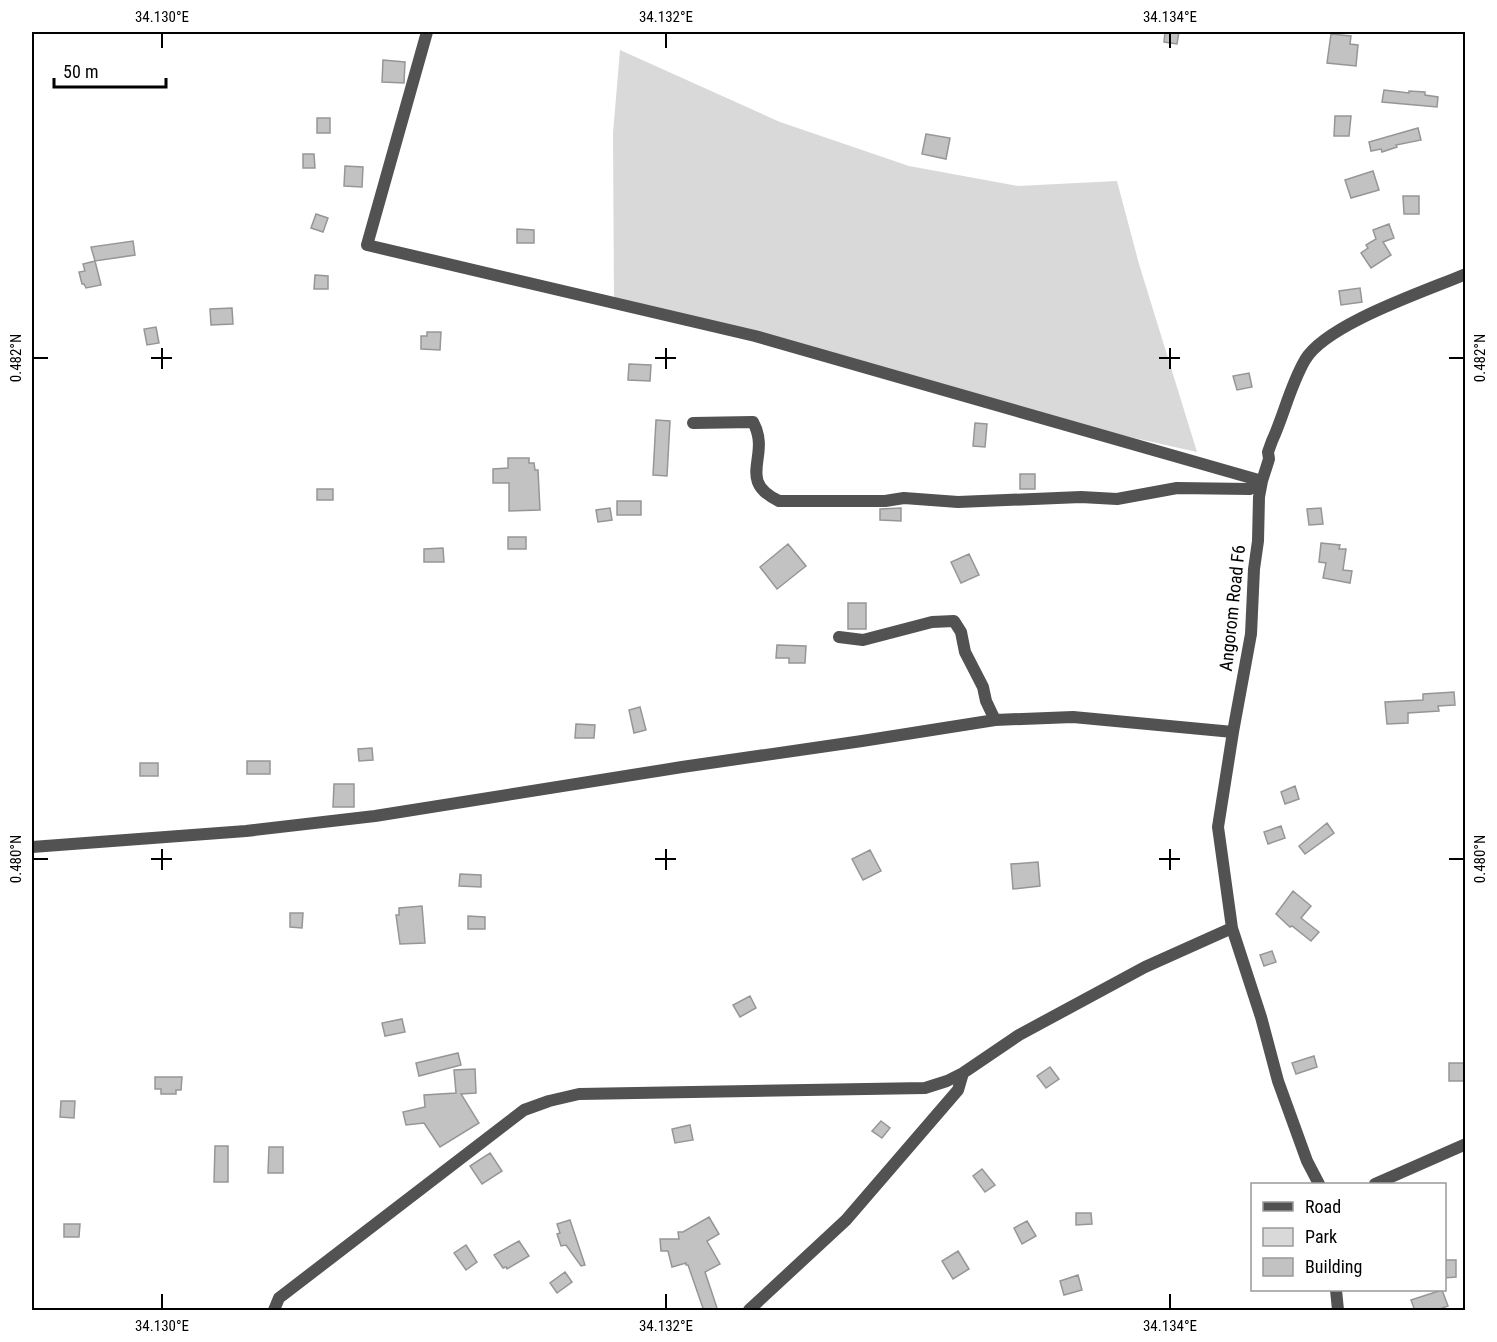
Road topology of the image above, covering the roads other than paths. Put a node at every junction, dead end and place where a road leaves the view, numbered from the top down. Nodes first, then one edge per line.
1 (428, 32) edge
2 (1466, 274) edge
3 (693, 423) dead end
4 (1262, 481) junction
5 (839, 637) dead end
6 (995, 720) junction
7 (1233, 732) junction
8 (32, 847) edge
9 (1232, 928) junction
10 (963, 1072) junction
11 (1466, 1144) edge
12 (1318, 1183) edge
13 (1379, 1183) edge
14 (1336, 1291) edge
15 (274, 1311) edge
16 (749, 1311) edge
17 (1338, 1311) edge

1 - 4 street
2 - 4 street, Angorom Road F6
3 - 4 street
4 - 7 street, Angorom Road F6
5 - 6 street
6 - 7 street
6 - 8 street
7 - 9 street, Angorom Road F6
9 - 10 street
9 - 12 street, Angorom Road F6
10 - 15 street
10 - 16 street
11 - 13 street
14 - 17 street

